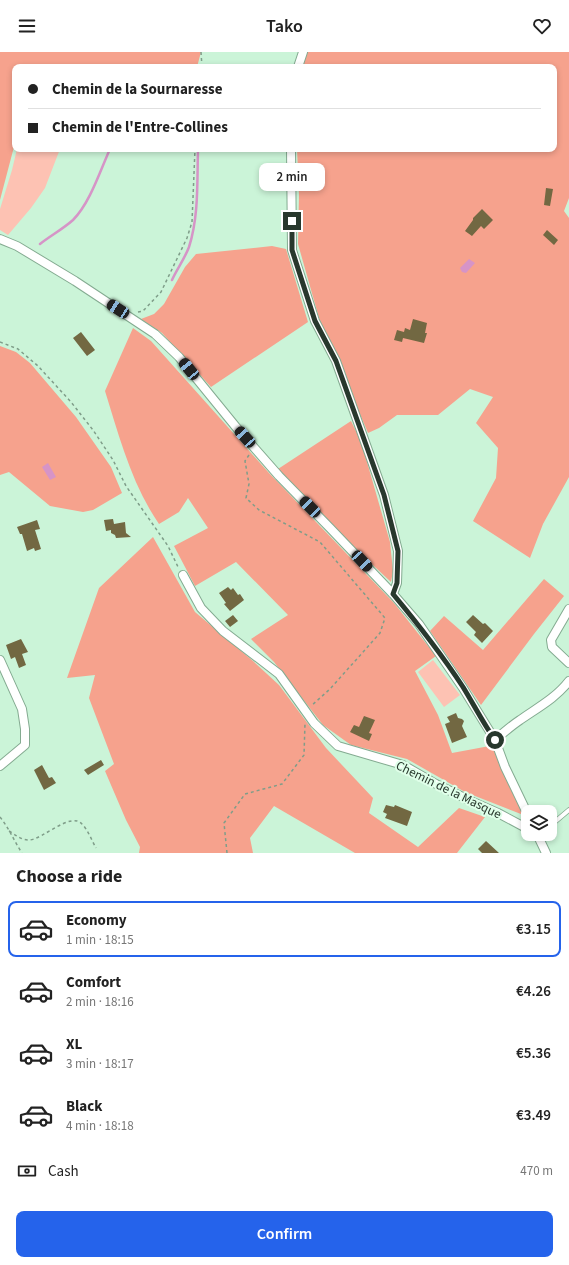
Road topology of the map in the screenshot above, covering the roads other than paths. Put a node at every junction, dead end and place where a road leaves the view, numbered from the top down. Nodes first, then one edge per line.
1 (303, 52) edge
2 (299, 64) edge
3 (292, 152) edge
4 (0, 239) edge
5 (183, 575) road end
6 (393, 594) junction
7 (569, 609) edge
8 (0, 660) edge
9 (569, 663) edge
10 (569, 680) edge
11 (495, 740) junction
12 (0, 766) edge
13 (523, 805) edge
14 (569, 810) edge
15 (557, 820) edge
16 (521, 825) edge
17 (540, 841) edge
18 (546, 853) edge

1 - 2 street
3 - 6 street
4 - 6 street
5 - 16 street, Chemin de la Masque
6 - 11 street
7 - 9 street
8 - 12 street
10 - 11 street
11 - 13 street
14 - 15 lane
17 - 18 street

